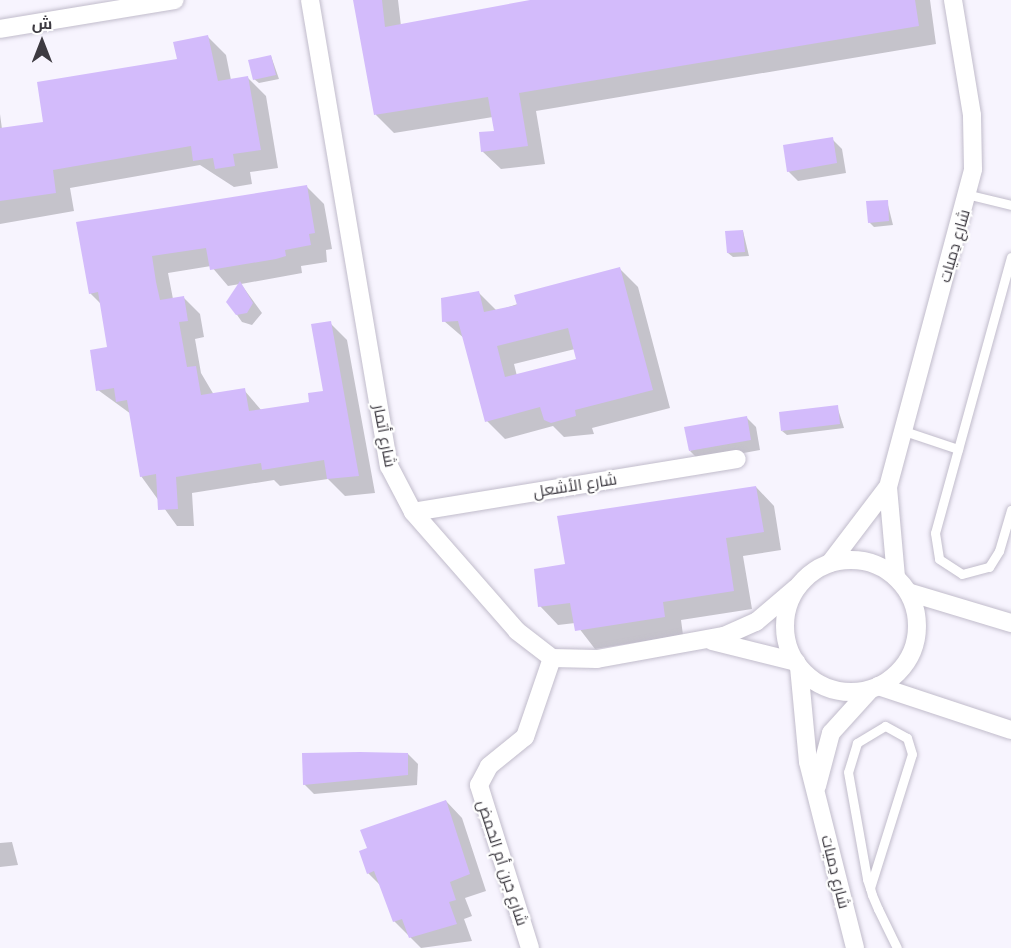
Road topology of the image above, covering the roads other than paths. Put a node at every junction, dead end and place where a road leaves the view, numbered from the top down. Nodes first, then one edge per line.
1 (175, 0) edge
2 (310, 0) edge
3 (953, 0) edge
4 (0, 29) edge
5 (970, 195) junction
6 (1011, 205) edge
7 (1011, 257) edge
8 (904, 431) junction
9 (958, 449) junction
10 (737, 459) dead end
11 (888, 487) junction
12 (1011, 510) edge
13 (413, 512) junction
14 (830, 563) junction
15 (896, 577) junction
16 (796, 588) junction
17 (908, 592) junction
18 (1011, 623) edge
19 (707, 640) junction
20 (552, 658) junction
21 (797, 665) junction
22 (876, 687) junction
23 (1011, 730) edge
24 (816, 796) junction
25 (870, 888) junction
26 (530, 948) edge
27 (855, 948) edge
28 (897, 948) edge

1 - 4 street
2 - 13 street, شارع أتمار
3 - 5 street, شارع دِميات
5 - 6 lane
5 - 8 street, شارع دِميات
7 - 9 lane
8 - 9 lane
8 - 11 street, شارع دِميات
9 - 12 lane
10 - 13 street, شارع الأشعل
11 - 14 street, شارع دِميات
11 - 15 street, شارع دِميات
13 - 20 street, شارع أتمار
14 - 15 street
14 - 16 street
15 - 17 street
16 - 19 street
16 - 21 street
17 - 18 street
17 - 22 street
19 - 20 street
19 - 21 street
20 - 26 street, شارع جَرن أم الحَمض
21 - 22 street
21 - 24 street, شارع دِميات
22 - 23 street
22 - 24 street, شارع دِميات
24 - 27 street, شارع دِميات
25 - 25 lane
25 - 28 lane

